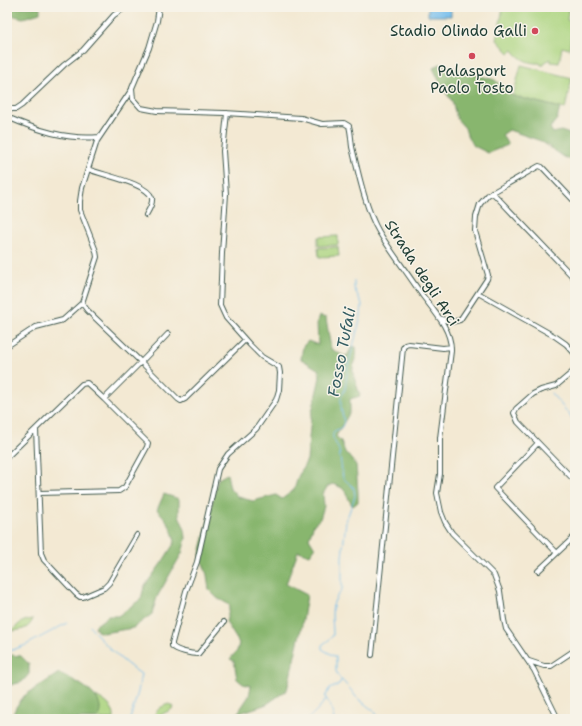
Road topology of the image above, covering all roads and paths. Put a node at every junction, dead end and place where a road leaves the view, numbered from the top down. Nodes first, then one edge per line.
1 (126, 7) edge
2 (159, 7) edge
3 (132, 88) junction
4 (7, 109) edge
5 (227, 113) junction
6 (7, 117) edge
7 (99, 137) junction
8 (88, 169) junction
9 (492, 192) junction
10 (575, 202) edge
11 (146, 215) dead end
12 (575, 279) edge
13 (478, 293) junction
14 (82, 302) junction
15 (438, 318) junction
16 (168, 334) dead end
17 (245, 340) junction
18 (7, 346) edge
19 (451, 347) junction
20 (575, 354) edge
21 (141, 362) junction
22 (575, 370) edge
23 (104, 399) junction
24 (36, 429) junction
25 (538, 443) junction
26 (7, 457) edge
27 (575, 481) edge
28 (39, 493) junction
29 (137, 535) dead end
30 (575, 536) edge
31 (557, 553) junction
32 (538, 571) dead end
33 (224, 622) dead end
34 (575, 650) edge
35 (372, 655) dead end
36 (528, 661) junction
37 (558, 719) edge

1 - 4 street
2 - 3 street
3 - 5 street, Strada degli Arci
3 - 7 street
5 - 15 street, Strada degli Arci
5 - 17 street
6 - 7 street
7 - 8 street
8 - 11 street
8 - 14 street
9 - 10 street
9 - 12 street
9 - 13 street
13 - 15 street
13 - 20 street
14 - 18 street
14 - 21 street
15 - 19 street, Strada degli Arci
16 - 21 street
17 - 21 street
17 - 33 street
19 - 35 street
19 - 36 street, Strada degli Arci
21 - 23 street
22 - 25 street
23 - 24 street
23 - 28 street
24 - 26 street
24 - 28 street
25 - 27 street
25 - 31 street
28 - 29 street
30 - 31 street
31 - 32 street
34 - 36 street
36 - 37 street, Strada degli Arci

